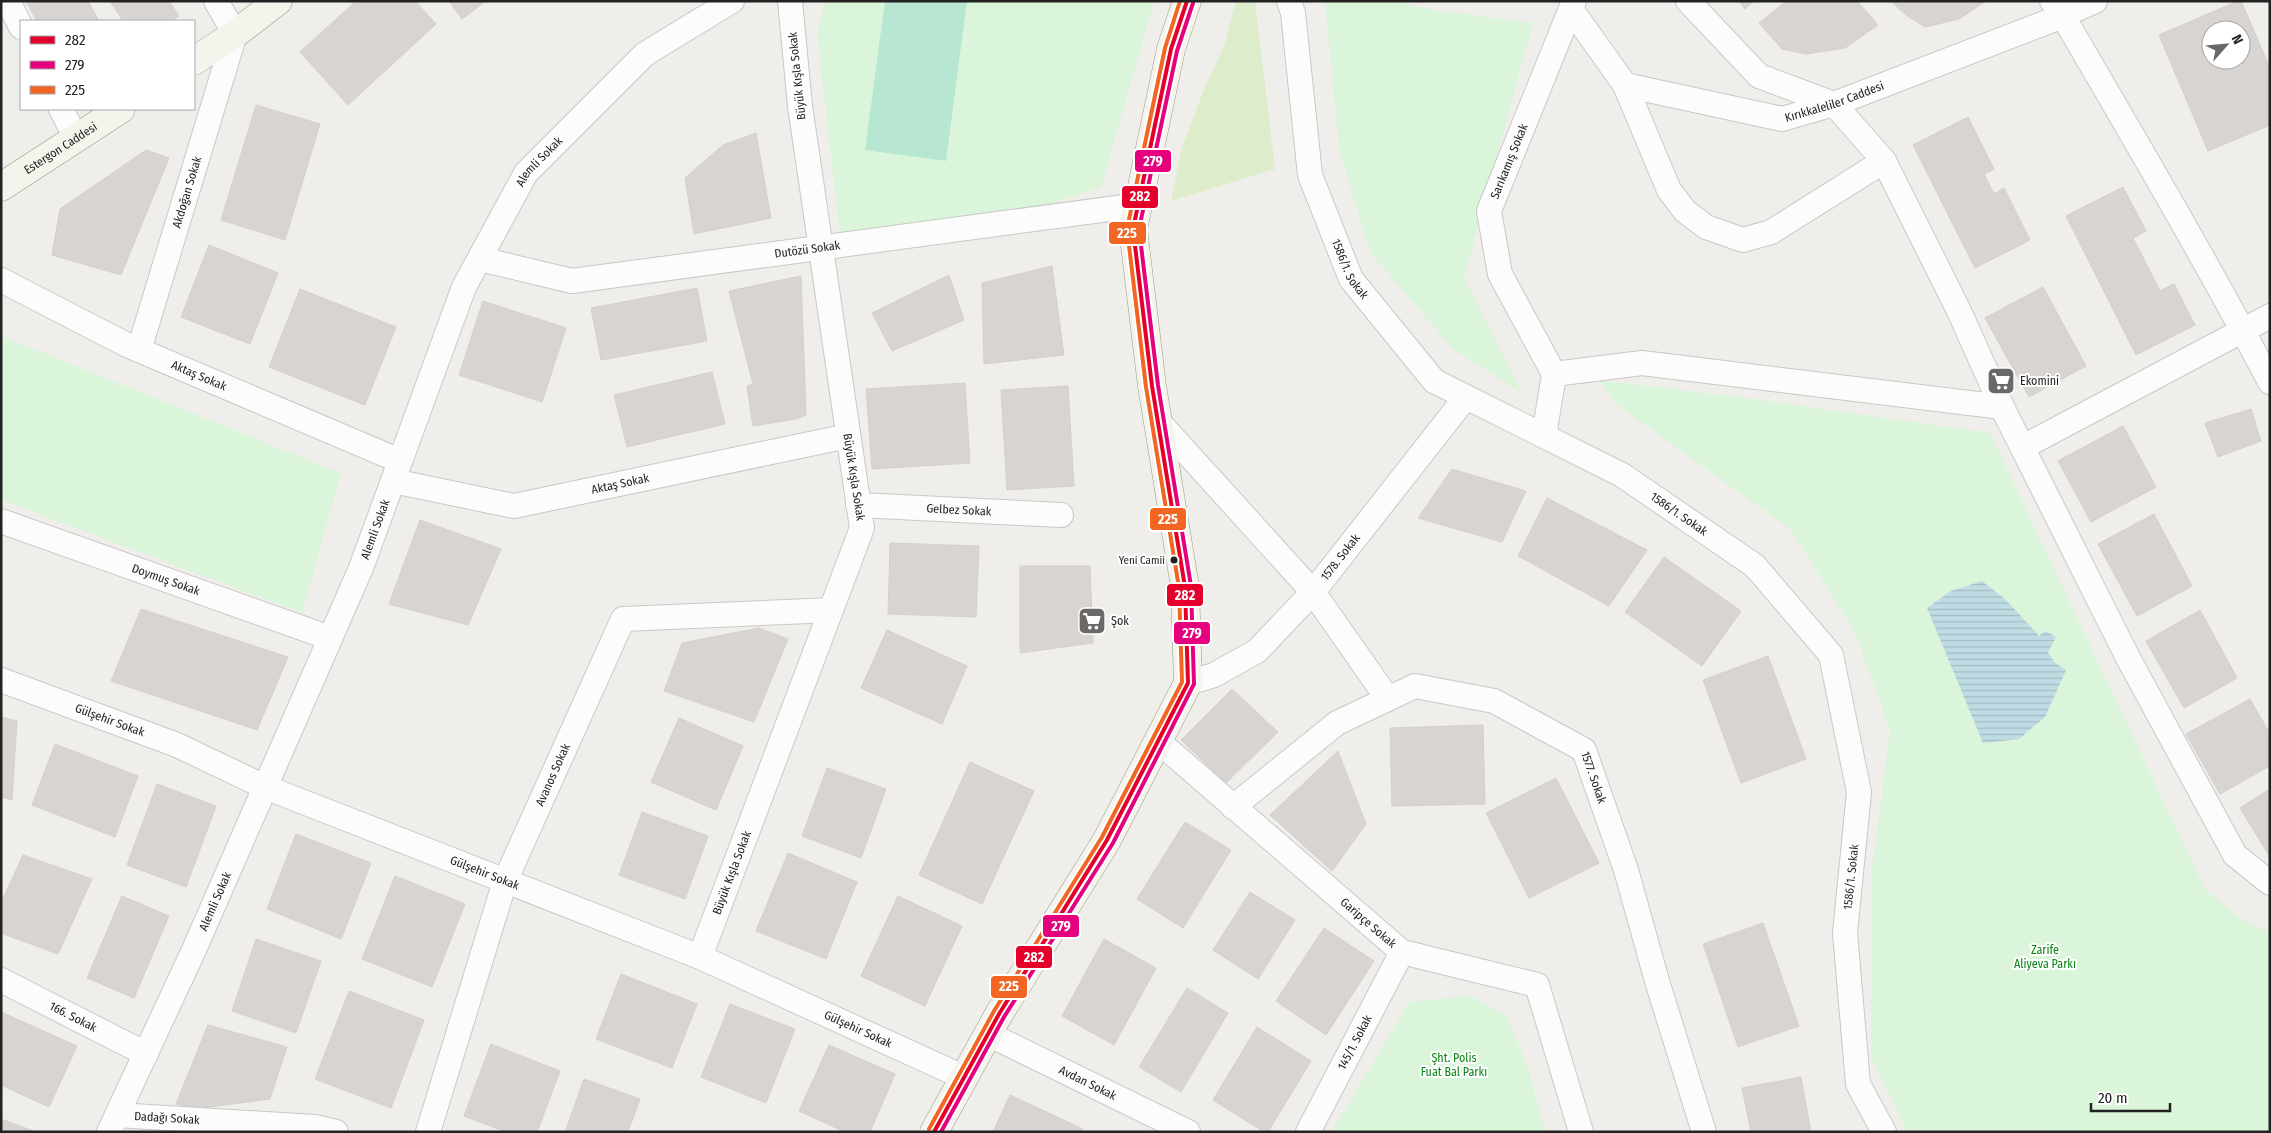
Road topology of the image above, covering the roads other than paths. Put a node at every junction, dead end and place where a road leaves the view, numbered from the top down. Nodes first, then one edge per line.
1 (8, 1) edge
2 (216, 1) edge
3 (278, 1) edge
4 (732, 1) edge
5 (790, 1) edge
6 (1187, 1) edge
7 (1289, 1) edge
8 (1688, 1) edge
9 (2095, 1) edge
10 (1572, 5) edge
11 (2058, 8) edge
12 (20, 25) edge
13 (235, 34) junction
14 (195, 60) edge
15 (1625, 85) junction
16 (1834, 104) junction
17 (62, 110) edge
18 (119, 110) edge
19 (76, 138) junction
20 (1884, 161) junction
21 (1, 187) edge
22 (1139, 205) junction
23 (820, 248) junction
24 (480, 259) junction
25 (1, 280) edge
26 (2270, 316) edge
27 (2242, 329) junction
28 (139, 350) junction
29 (1554, 374) junction
30 (2270, 382) edge
31 (1466, 397) junction
32 (2002, 407) junction
33 (1158, 421) junction
34 (848, 436) junction
35 (1544, 436) junction
36 (2023, 446) junction
37 (397, 471) junction
38 (858, 505) junction
39 (1061, 515) dead end
40 (1, 520) edge
41 (1313, 592) junction
42 (831, 610) junction
43 (330, 638) junction
44 (1, 680) edge
45 (1188, 683) junction
46 (1388, 699) junction
47 (1158, 741) junction
48 (265, 787) junction
49 (1233, 807) junction
50 (505, 881) junction
51 (2270, 883) edge
52 (1402, 952) junction
53 (700, 957) junction
54 (1, 980) edge
55 (988, 1034) junction
56 (146, 1054) junction
57 (963, 1077) junction
58 (113, 1123) edge
59 (336, 1132) edge
60 (428, 1132) edge
61 (934, 1132) edge
62 (1188, 1132) edge
63 (1308, 1132) edge
64 (1581, 1132) edge
65 (1704, 1132) edge
66 (1884, 1132) edge

1 - 12 street
2 - 13 street
3 - 13 main road
4 - 24 street, Alemli Sokak
5 - 23 street, Büyük Kışla Sokak
6 - 22 main road
7 - 31 street, 1586/1. Sokak
8 - 16 street
9 - 11 street, Kırıkkaleliler Caddesi
10 - 15 street
10 - 29 street, Sarıkamış Sokak
11 - 16 street, Kırıkkaleliler Caddesi
11 - 27 street
13 - 14 main road
13 - 28 street, Akdoğan Sokak
15 - 16 street, Kırıkkaleliler Caddesi
15 - 20 street
16 - 20 street
17 - 19 street
18 - 19 main road, Estergon Caddesi
19 - 21 main road, Estergon Caddesi
20 - 32 street
22 - 23 street, Dutözü Sokak
22 - 33 main road
23 - 24 street, Dutözü Sokak
23 - 34 street, Büyük Kışla Sokak
24 - 37 street, Alemli Sokak
25 - 28 street, Aktaş Sokak
26 - 27 street
27 - 30 street
27 - 36 street
28 - 37 street, Aktaş Sokak
29 - 32 street
29 - 35 street
31 - 35 street, 1586/1. Sokak
31 - 41 street, 1578. Sokak
32 - 36 street
33 - 41 street
33 - 45 main road
34 - 37 street, Aktaş Sokak
34 - 38 street, Büyük Kışla Sokak
35 - 66 street, 1586/1. Sokak
36 - 51 street
37 - 43 street, Alemli Sokak
38 - 39 street, Gelbez Sokak
38 - 42 street, Büyük Kışla Sokak
40 - 43 street, Doymuş Sokak
41 - 45 street, 1578. Sokak
41 - 46 street
42 - 50 street, Avanos Sokak
42 - 53 street, Büyük Kışla Sokak
43 - 48 street, Alemli Sokak
44 - 48 street, Gülşehir Sokak
45 - 47 main road
46 - 49 street, 1577. Sokak
46 - 65 street, 1577. Sokak
47 - 49 street, Garipçe Sokak
47 - 55 main road
48 - 50 street, Gülşehir Sokak
48 - 56 street, Alemli Sokak
49 - 52 street, Garipçe Sokak
50 - 53 street, Gülşehir Sokak
50 - 60 street, Avanos Sokak
52 - 63 street, 145/1. Sokak
52 - 64 street, Garipçe Sokak
53 - 57 street, Gülşehir Sokak
54 - 56 street, 166. Sokak
55 - 57 main road
55 - 62 street, Avdan Sokak
56 - 58 street, Alemli Sokak
57 - 61 main road
58 - 59 street, Dadağı Sokak

